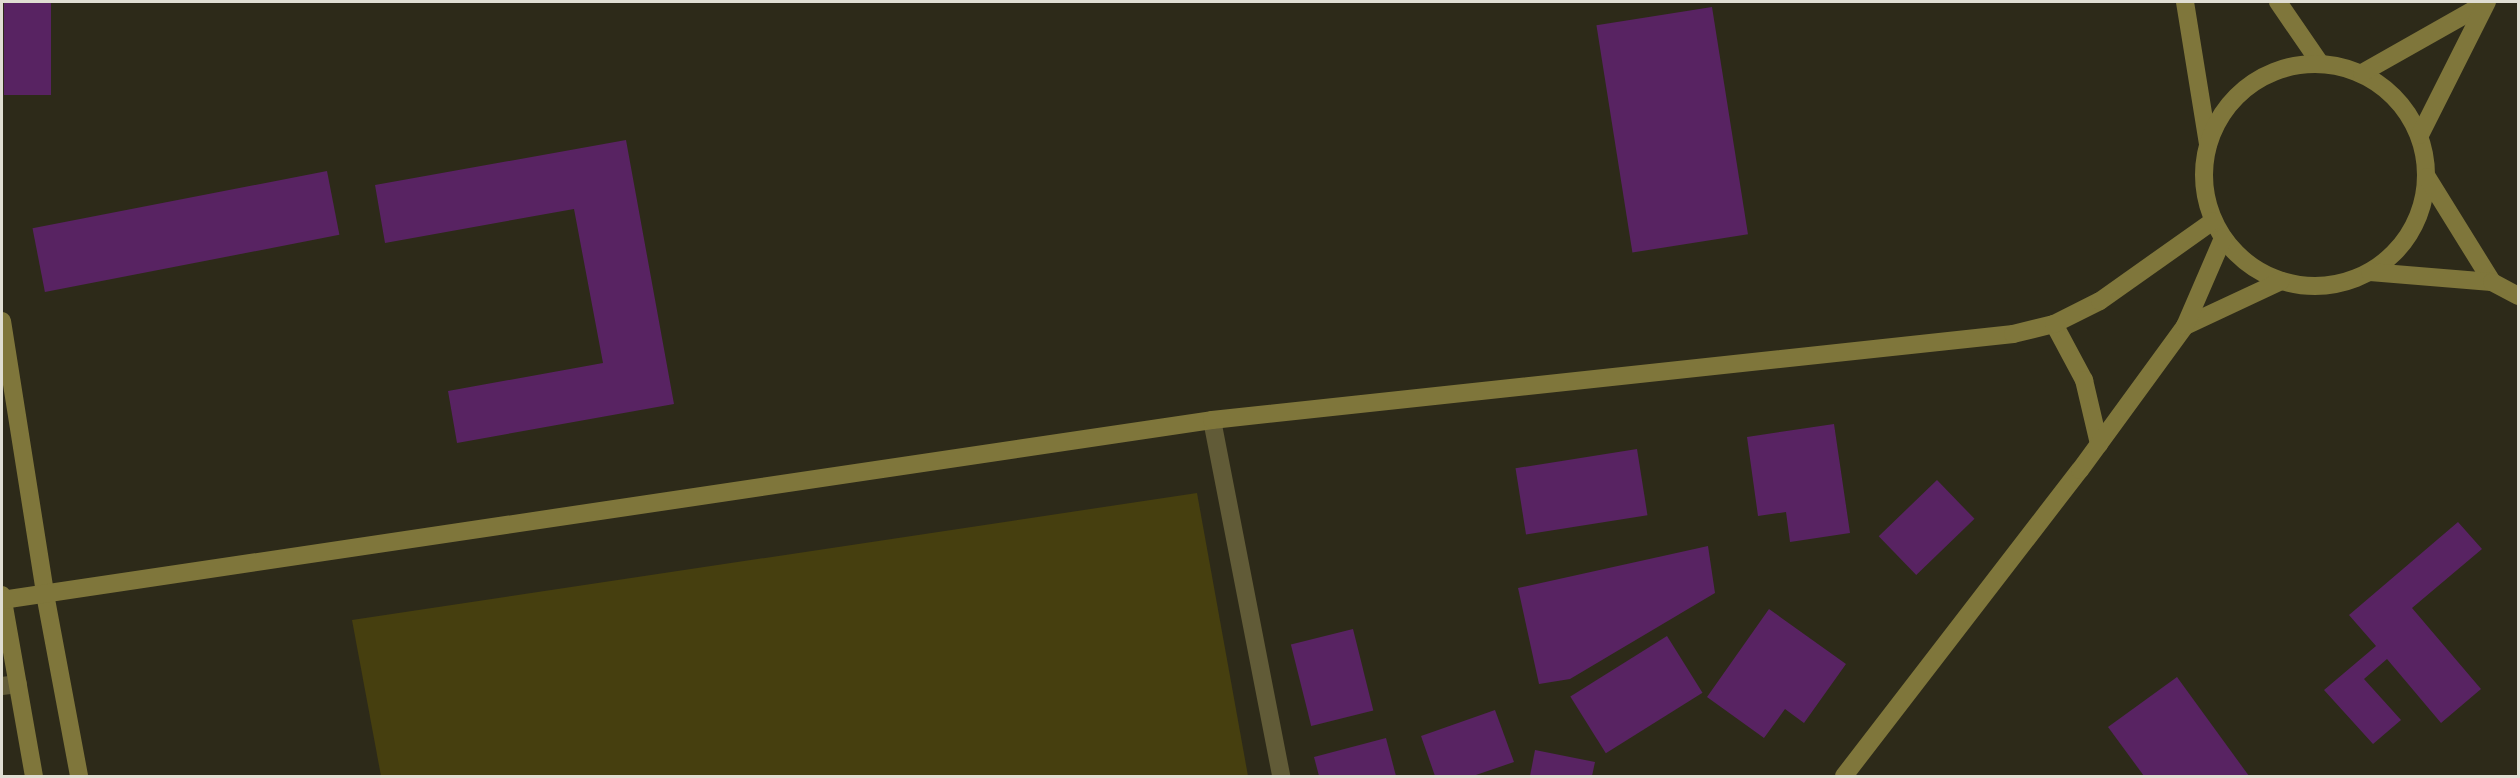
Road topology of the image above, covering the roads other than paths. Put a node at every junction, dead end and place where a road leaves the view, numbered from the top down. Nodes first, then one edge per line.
1 (2185, 2) edge
2 (2277, 2) edge
3 (2485, 3) edge
4 (2320, 63) junction
5 (2362, 73) junction
6 (2420, 135) junction
7 (2208, 144) junction
8 (2427, 177) junction
9 (2213, 221) junction
10 (2223, 238) junction
11 (2370, 272) junction
12 (2281, 281) junction
13 (2492, 282) junction
14 (2518, 296) edge
15 (2, 321) edge
16 (2054, 324) junction
17 (2185, 326) junction
18 (1212, 420) junction
19 (2099, 444) junction
20 (45, 594) junction
21 (2, 597) edge
22 (10, 685) edge
23 (34, 777) edge
24 (79, 777) edge
25 (1281, 777) edge
26 (1844, 777) edge

1 - 7 street
2 - 4 street
3 - 5 street
3 - 6 street
4 - 5 street
4 - 7 street
5 - 6 street
6 - 8 street
7 - 9 street
8 - 11 street
8 - 13 street
9 - 10 street
9 - 16 street
10 - 12 street
10 - 17 street
11 - 12 street
11 - 13 street
12 - 17 street
13 - 14 street
15 - 20 street
16 - 18 street
16 - 19 street
17 - 19 street
18 - 20 street
18 - 25 street
19 - 26 street
20 - 21 street
20 - 24 street
21 - 22 street
22 - 23 street

